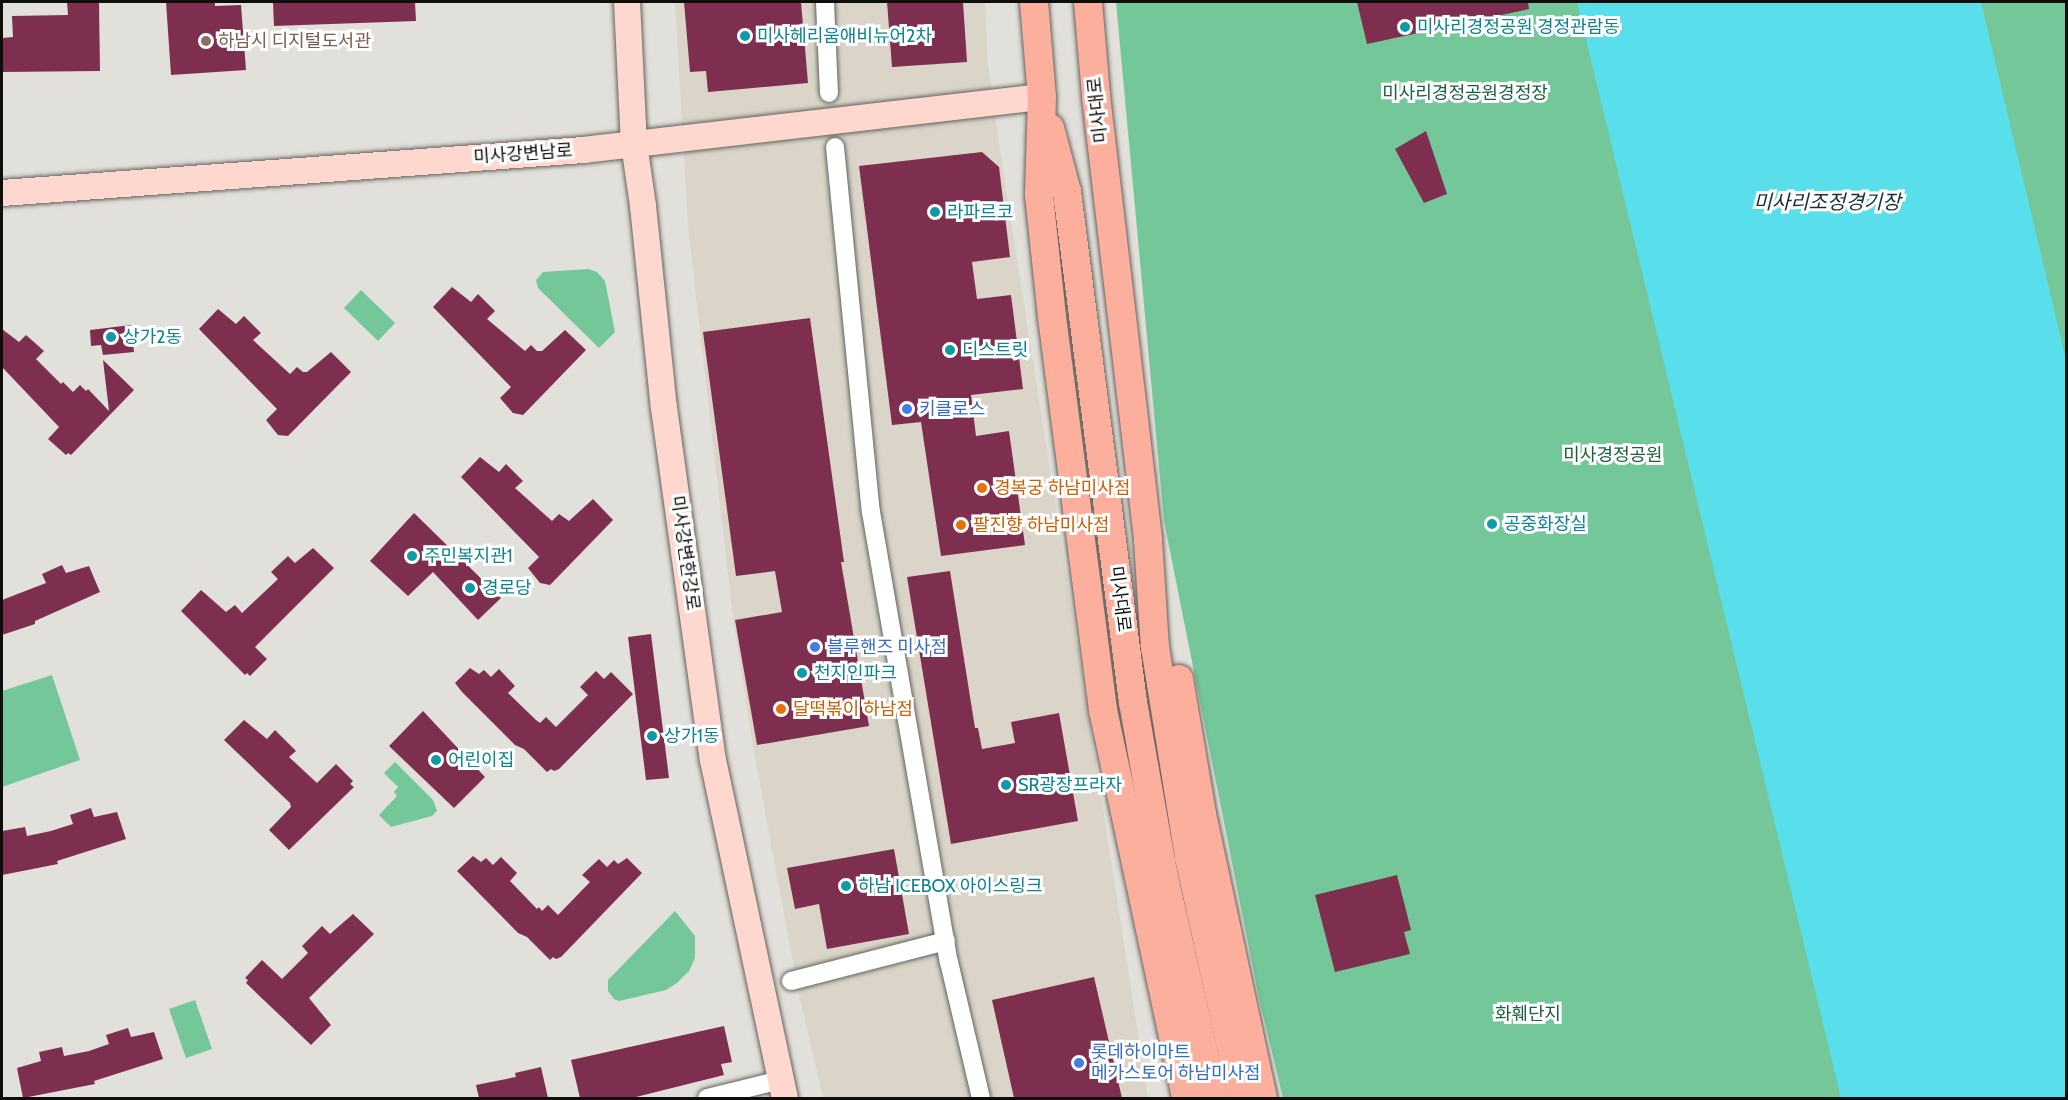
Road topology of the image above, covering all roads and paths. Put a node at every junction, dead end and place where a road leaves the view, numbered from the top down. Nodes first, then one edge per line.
1 (627, 2) edge
2 (825, 2) edge
3 (1034, 2) edge
4 (1088, 2) edge
5 (829, 93) dead end
6 (1042, 97) junction
7 (634, 144) junction
8 (835, 147) dead end
9 (2, 193) edge
10 (1148, 540) junction
11 (946, 941) junction
12 (791, 981) dead end
13 (783, 1089) edge
14 (707, 1098) edge
15 (981, 1098) edge
16 (1186, 1098) edge
17 (1214, 1098) edge
18 (1242, 1098) edge
19 (1263, 1098) edge

1 - 7 street, 미사강변한강로
2 - 5 street
3 - 6 main road, 미사대로
4 - 10 main road, 미사대로
6 - 7 street, 미사강변남로
6 - 16 main road, 미사대로
6 - 17 main road, 미사대로
7 - 9 street, 미사강변남로
7 - 13 street, 미사강변한강로
8 - 11 street
10 - 18 main road, 미사대로
10 - 19 main road, 미사대로
11 - 12 street
11 - 15 street
13 - 14 street

